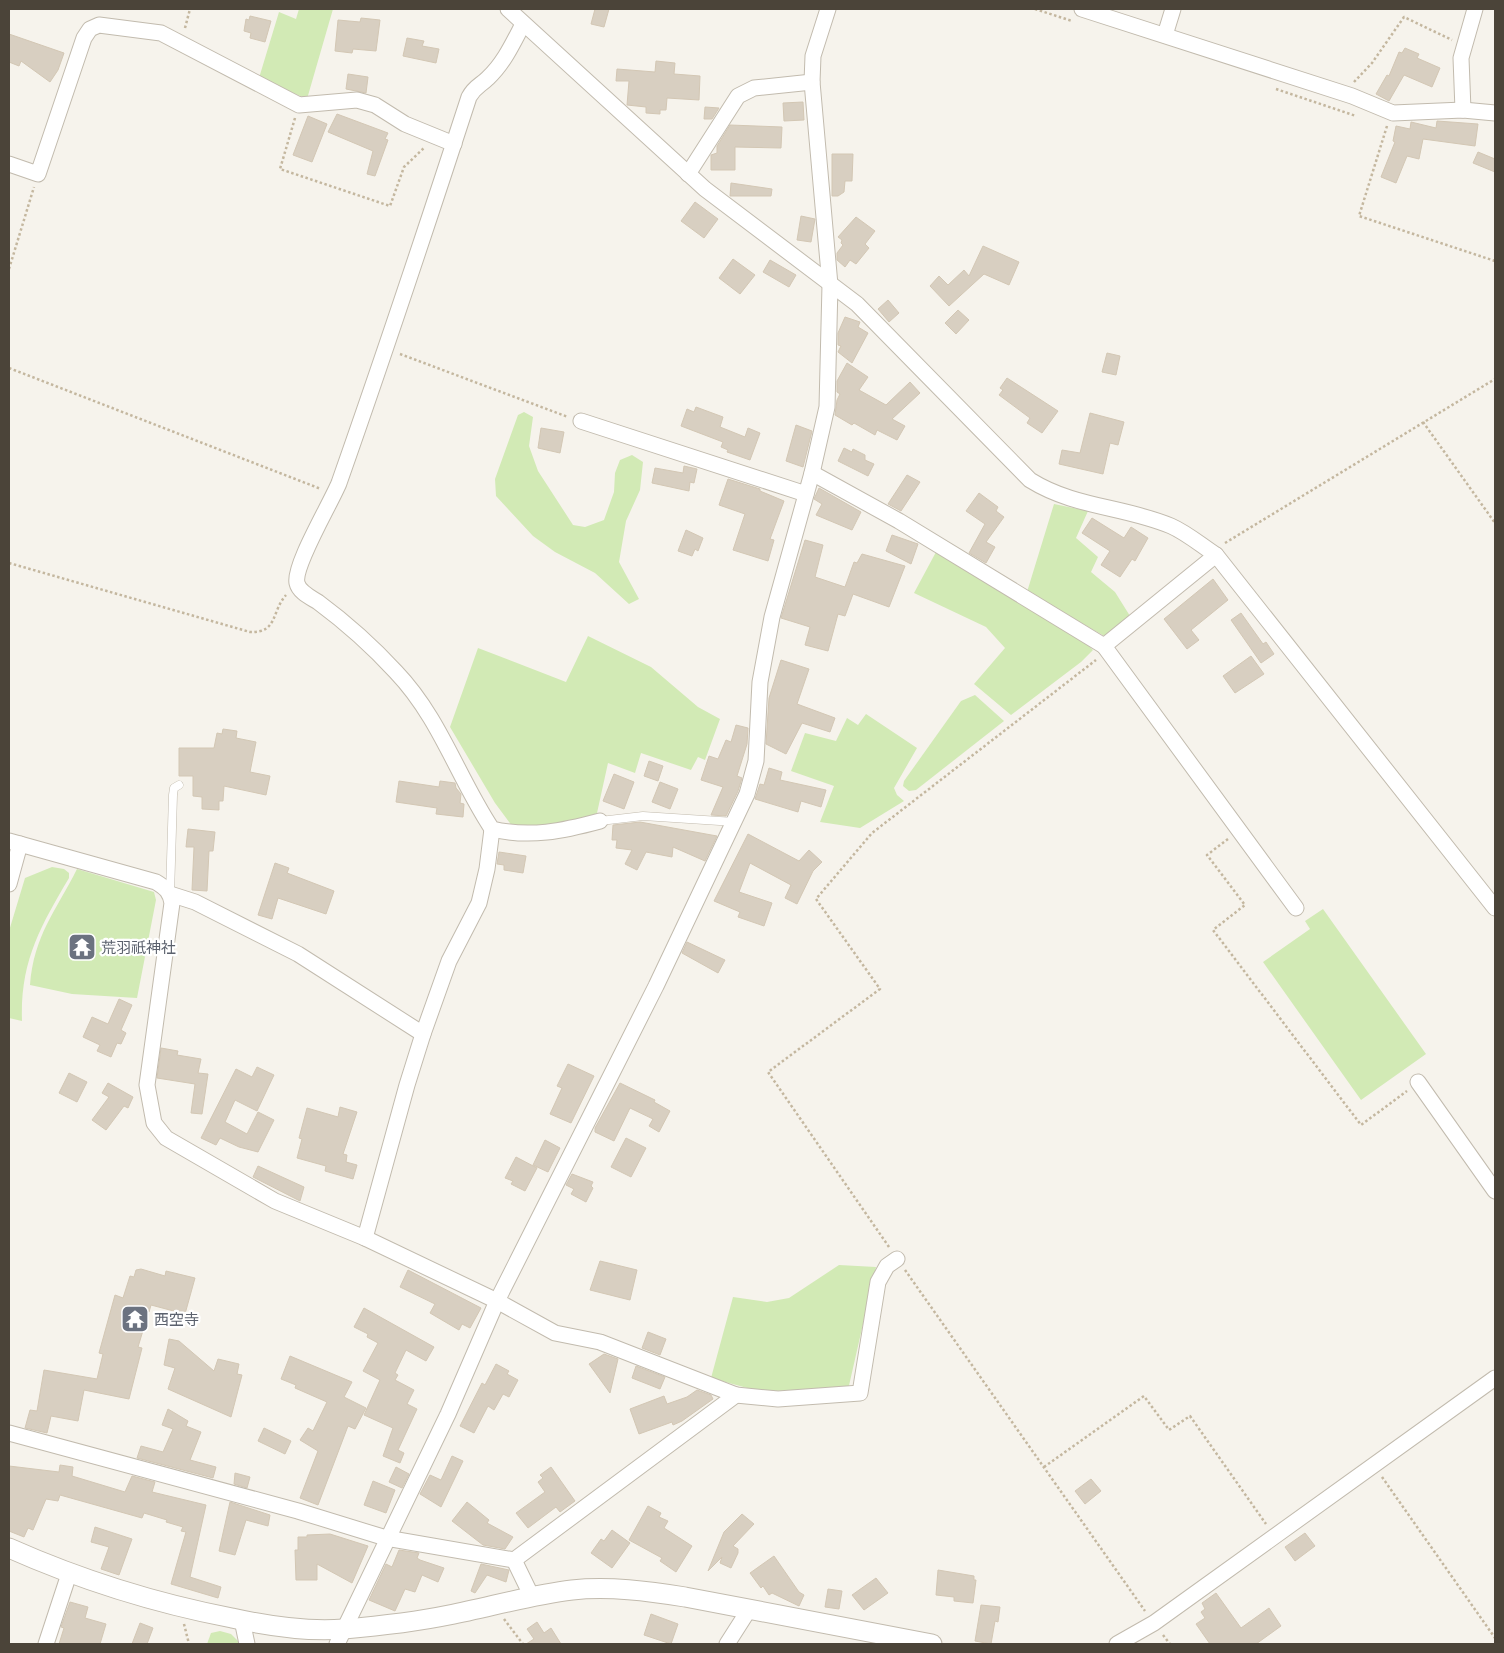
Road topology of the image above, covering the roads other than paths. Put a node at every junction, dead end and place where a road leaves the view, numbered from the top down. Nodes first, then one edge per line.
1 (508, 9) edge
2 (828, 9) edge
3 (1082, 9) edge
4 (1173, 9) edge
5 (1476, 9) edge
6 (523, 24) junction
7 (1164, 36) junction
8 (812, 82) junction
9 (1463, 110) junction
10 (1495, 113) edge
11 (454, 144) junction
12 (9, 164) edge
13 (688, 174) junction
14 (830, 285) junction
15 (581, 421) road end
16 (812, 473) junction
17 (806, 494) junction
18 (1216, 555) junction
19 (1104, 646) junction
20 (179, 785) dead end
21 (600, 821) joint
22 (735, 822) junction
23 (492, 829) junction
24 (14, 842) edge
25 (9, 884) edge
26 (170, 894) junction
27 (1296, 908) dead end
28 (1495, 908) edge
29 (423, 1034) junction
30 (1418, 1082) road end
31 (1495, 1191) edge
32 (365, 1238) junction
33 (897, 1259) road end
34 (497, 1302) junction
35 (1495, 1378) edge
36 (736, 1395) junction
37 (9, 1433) edge
38 (386, 1538) junction
39 (9, 1548) edge
40 (514, 1560) junction
41 (69, 1574) junction
42 (532, 1596) junction
43 (750, 1608) junction
44 (242, 1620) junction
45 (340, 1637) edge
46 (46, 1644) edge
47 (246, 1644) edge
48 (728, 1644) edge
49 (932, 1644) edge
50 (1117, 1644) edge

1 - 6 street
2 - 8 street
3 - 7 street
4 - 7 street
5 - 9 street
6 - 11 street
6 - 13 street
7 - 9 street
8 - 13 street
8 - 14 street
9 - 10 street
11 - 12 street
11 - 23 street
13 - 14 street
14 - 16 street
14 - 18 street
15 - 17 street
16 - 17 street
16 - 19 street
17 - 22 street
18 - 19 street
18 - 28 street
19 - 27 street
20 - 26 lane
21 - 22 lane
21 - 23 street
22 - 34 street
23 - 29 street
24 - 25 street
24 - 26 street
26 - 29 street
26 - 32 street
29 - 32 street
30 - 31 street
32 - 34 street
33 - 36 street
34 - 36 street
34 - 38 street
35 - 50 street
36 - 40 street
37 - 38 street
38 - 40 street
38 - 45 street
39 - 41 street
40 - 42 street
41 - 44 street
41 - 46 street
42 - 43 street
42 - 45 street
43 - 48 street
43 - 49 street
44 - 45 street
44 - 47 street

